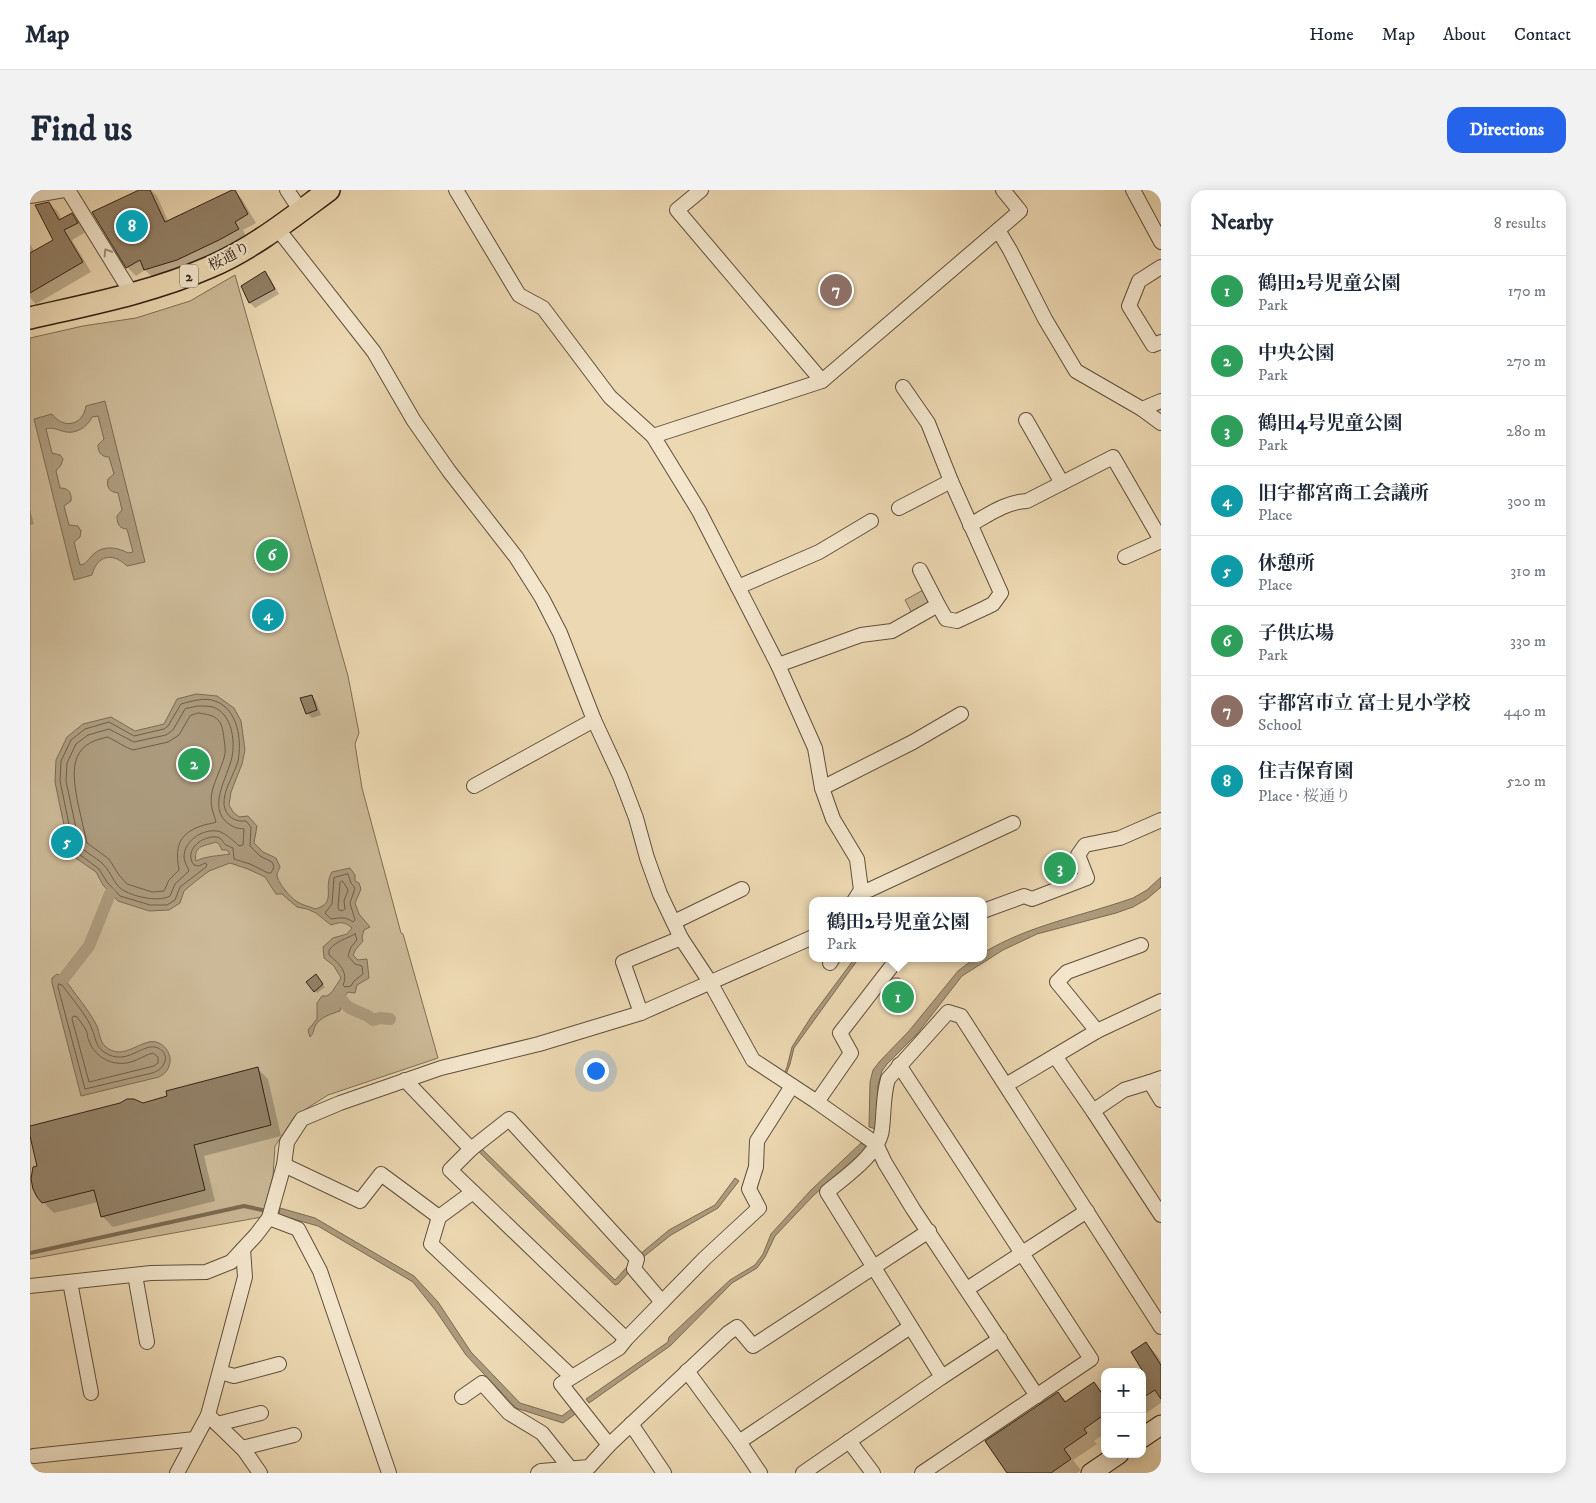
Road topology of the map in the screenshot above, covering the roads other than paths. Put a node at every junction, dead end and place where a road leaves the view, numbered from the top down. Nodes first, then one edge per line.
1 (64, 190) edge
2 (68, 190) edge
3 (287, 190) edge
4 (329, 190) edge
5 (456, 190) edge
6 (701, 190) edge
7 (1003, 190) edge
8 (1133, 190) edge
9 (30, 196) edge
10 (301, 211) junction
11 (277, 228) junction
12 (998, 230) junction
13 (1161, 242) edge
14 (1161, 267) edge
15 (132, 294) junction
16 (30, 318) edge
17 (1161, 342) edge
18 (822, 381) junction
19 (903, 387) dead end
20 (1161, 401) edge
21 (1142, 409) junction
22 (1026, 420) dead end
23 (1161, 423) edge
24 (653, 436) junction
25 (951, 481) junction
26 (1062, 483) junction
27 (899, 508) dead end
28 (871, 522) dead end
29 (970, 525) junction
30 (1161, 541) edge
31 (1124, 557) dead end
32 (920, 570) dead end
33 (738, 587) junction
34 (938, 605) junction
35 (778, 665) junction
36 (961, 714) dead end
37 (594, 720) junction
38 (474, 786) dead end
39 (822, 788) junction
40 (1161, 820) edge
41 (1013, 823) dead end
42 (742, 888) dead end
43 (858, 895) edge
44 (987, 909) edge
45 (674, 922) junction
46 (681, 938) junction
47 (809, 939) edge
48 (1140, 945) dead end
49 (895, 962) edge
50 (710, 982) junction
51 (1161, 1002) edge
52 (641, 1013) junction
53 (1097, 1031) junction
54 (1055, 1056) junction
55 (899, 1065) junction
56 (405, 1080) junction
57 (1155, 1080) edge
58 (1006, 1085) junction
59 (792, 1086) junction
60 (1161, 1100) edge
61 (817, 1102) junction
62 (1093, 1111) junction
63 (870, 1140) junction
64 (472, 1149) junction
65 (284, 1166) junction
66 (473, 1192) junction
67 (1086, 1211) junction
68 (1161, 1215) edge
69 (439, 1217) junction
70 (269, 1218) junction
71 (929, 1232) junction
72 (243, 1249) junction
73 (1023, 1253) junction
74 (874, 1268) junction
75 (135, 1275) junction
76 (70, 1282) junction
77 (30, 1286) edge
78 (967, 1290) junction
79 (662, 1302) junction
80 (910, 1327) junction
81 (1161, 1327) edge
82 (626, 1338) junction
83 (1000, 1339) junction
84 (147, 1342) dead end
85 (279, 1364) dead end
86 (687, 1371) junction
87 (220, 1372) junction
88 (571, 1376) junction
89 (942, 1377) junction
90 (91, 1393) dead end
91 (462, 1396) dead end
92 (1037, 1396) junction
93 (261, 1412) dead end
94 (213, 1419) junction
95 (631, 1424) junction
96 (1161, 1425) edge
97 (294, 1435) dead end
98 (1146, 1435) edge
99 (195, 1439) junction
100 (849, 1441) junction
101 (739, 1442) junction
102 (609, 1445) junction
103 (242, 1448) junction
104 (34, 1456) dead end
105 (1113, 1458) edge
106 (572, 1471) edge
107 (177, 1473) edge
108 (260, 1473) edge
109 (389, 1473) edge
110 (538, 1473) edge
111 (664, 1473) edge
112 (760, 1473) edge
113 (803, 1473) edge
114 (873, 1473) edge
115 (922, 1473) edge
116 (1091, 1473) edge

1 - 9 street
15 -> 2 street
3 - 10 street
4 - 10 main road, 桜通り / 2
5 - 24 street
6 - 18 street
7 - 12 street
8 - 13 street
10 - 11 main road, 桜通り / 2
11 - 15 main road, 桜通り / 2
11 - 37 street
12 - 18 street
12 - 21 street
14 - 17 street
15 - 16 main road, 桜通り / 2
18 - 24 street
19 - 25 street
20 - 21 street
21 - 23 street
22 - 26 street
24 - 33 street
25 - 27 street
25 - 29 street
26 - 29 street
26 - 30 street
28 - 33 street
29 - 34 street
30 - 31 street
32 - 34 street
33 - 35 street
34 - 35 street
35 - 39 street
36 - 39 street
37 - 38 street
37 - 45 street
39 - 43 street
40 - 44 street
41 - 43 street
42 - 45 street
45 - 46 street
46 - 50 street
46 - 52 street
47 - 50 street
48 - 53 street
49 - 61 street
50 - 52 street
50 - 59 street
51 - 53 street
52 - 56 street
53 - 54 street
54 - 58 street
54 - 62 street
55 - 58 street
55 - 63 street
55 - 73 street
56 - 64 street
56 - 65 street
57 - 60 street
57 - 62 street
58 - 67 street
59 - 61 street
59 - 79 street
61 - 63 street
62 - 68 street
63 - 71 street
63 - 74 street
64 - 66 street
64 - 79 street
65 - 69 street
65 - 70 street
66 - 69 street
66 - 82 street
67 - 73 street
67 - 81 street
69 - 88 street
70 - 72 street
70 - 109 street
71 - 74 street
71 - 78 street
72 - 75 street
72 - 87 street
73 - 78 street
73 - 92 street
74 - 80 street
74 - 86 street
75 - 76 street
75 - 84 street
76 - 77 street
76 - 90 street
78 - 83 street
79 - 82 street
80 - 89 street
80 - 101 street
82 - 88 street
83 - 89 street
83 - 92 street
85 - 87 street
86 - 95 street
86 - 101 street
87 - 94 street
88 - 102 street
89 - 100 street
91 - 106 street
92 - 115 street
93 - 94 street
94 - 99 street
94 - 103 street
95 - 102 street
95 - 111 street
96 - 98 street
97 - 103 street
99 - 104 street
99 - 107 street
100 - 113 street
100 - 114 street
101 - 112 street
102 - 106 street
103 - 108 street
105 - 116 street
106 - 110 street

